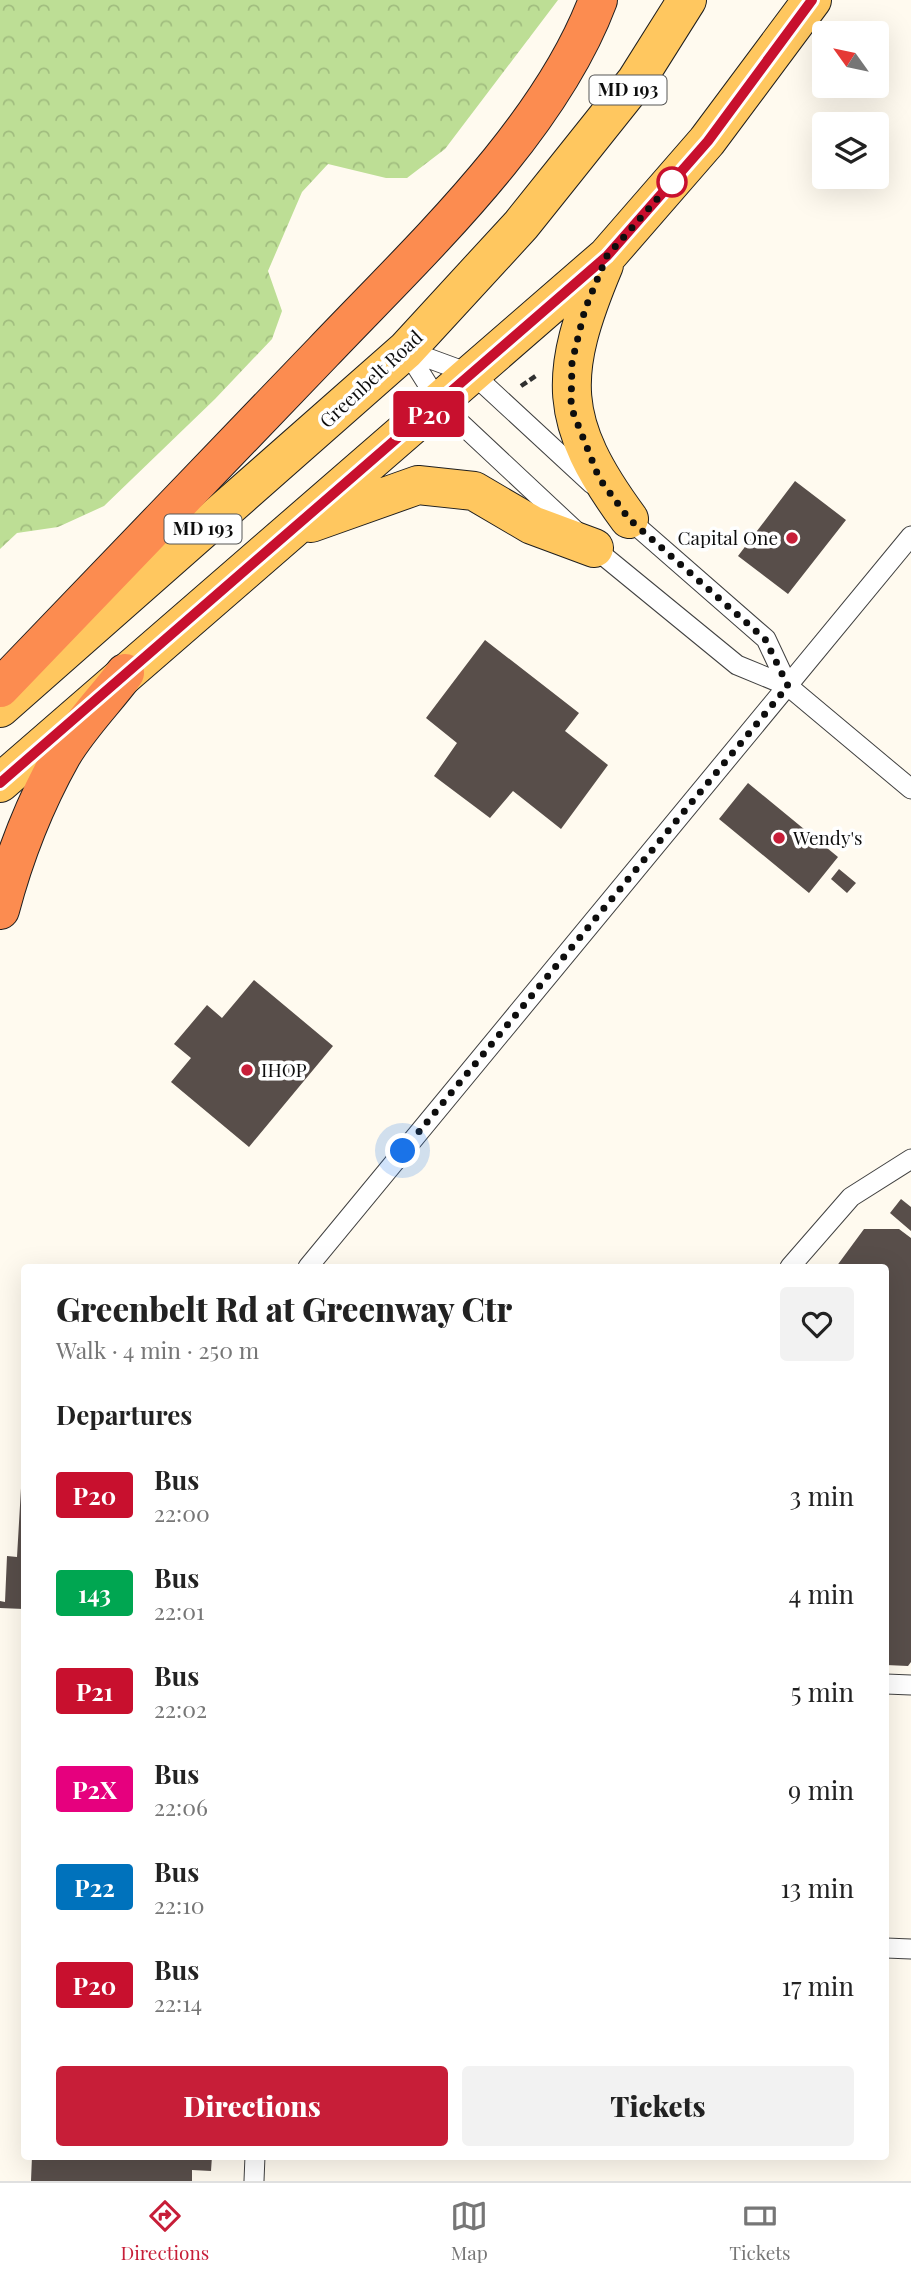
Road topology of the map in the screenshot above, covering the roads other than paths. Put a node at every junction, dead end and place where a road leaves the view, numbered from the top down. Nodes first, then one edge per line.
1 (598, 0) edge
2 (687, 0) edge
3 (812, 0) edge
4 (607, 256) junction
5 (406, 351) junction
6 (474, 375) junction
7 (440, 404) junction
8 (629, 519) junction
9 (296, 528) junction
10 (911, 536) edge
11 (594, 548) junction
12 (125, 674) junction
13 (788, 686) junction
14 (0, 688) edge
15 (0, 708) edge
16 (0, 783) edge
17 (911, 789) edge
18 (0, 911) edge
19 (911, 1159) edge
20 (310, 1264) edge
21 (793, 1264) edge
22 (889, 1684) edge
23 (911, 1685) edge
24 (889, 1948) edge
25 (911, 1949) edge
26 (255, 2160) edge
27 (254, 2181) edge

1 - 14 highway
2 - 5 main road, Greenbelt Road / MD 193
3 - 4 main road, MD 193
4 - 6 main road, MD 193
4 - 8 main road
5 - 6 lane
5 - 7 lane
5 - 15 main road, Greenbelt Road / MD 193
6 - 7 main road, MD 193
6 - 8 lane
7 - 9 main road, MD 193
7 - 11 lane
8 - 13 lane
9 - 11 main road
9 - 12 main road, MD 193
10 - 13 lane
11 - 13 lane
12 - 16 main road, MD 193
12 - 18 highway
13 - 17 lane
13 - 20 lane
19 - 21 lane
22 - 23 lane
24 - 25 lane
26 - 27 lane

